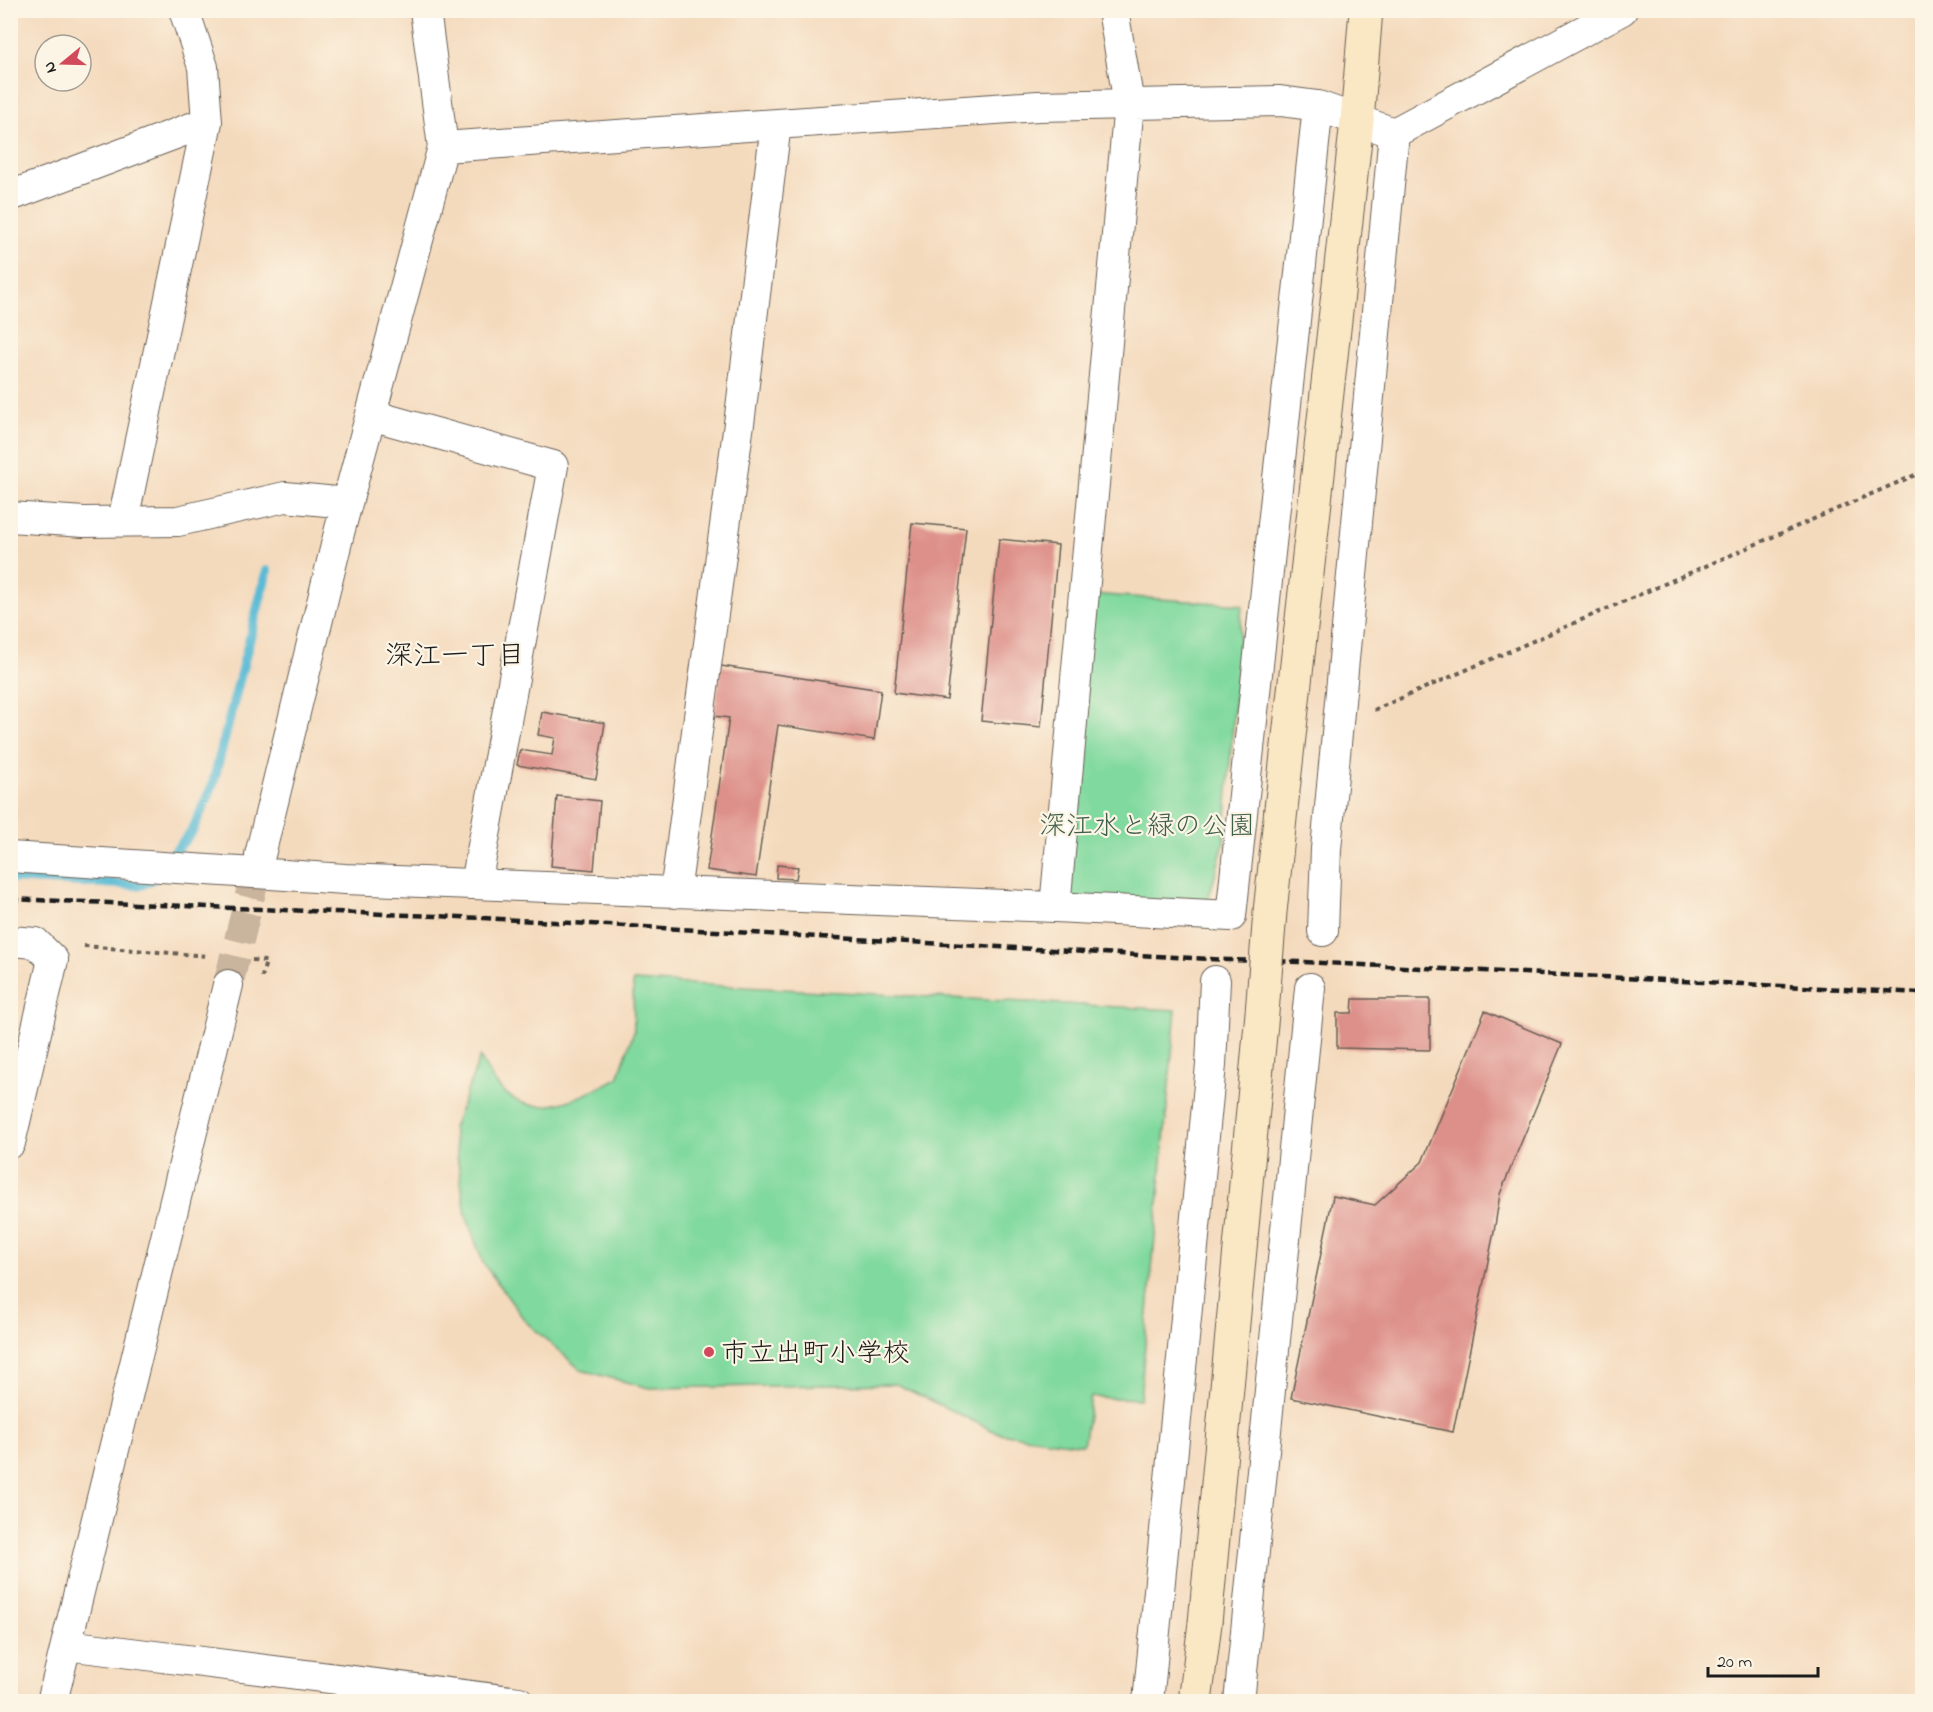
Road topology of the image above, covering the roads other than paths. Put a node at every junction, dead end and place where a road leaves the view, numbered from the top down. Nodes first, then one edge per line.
1 (184, 10) edge
2 (425, 10) edge
3 (1113, 10) edge
4 (1366, 10) edge
5 (1622, 10) edge
6 (1129, 104) junction
7 (1318, 106) junction
8 (1357, 121) junction
9 (207, 122) junction
10 (776, 124) junction
11 (1394, 133) junction
12 (443, 147) junction
13 (10, 196) edge
14 (371, 415) junction
15 (347, 503) junction
16 (10, 517) edge
17 (123, 521) junction
18 (260, 855) tunnel mouth
19 (10, 857) edge
20 (476, 884) junction
21 (675, 893) junction
22 (1055, 907) junction
23 (1323, 931) dead end
24 (10, 941) edge
25 (1215, 981) dead end
26 (228, 985) tunnel mouth
27 (1310, 988) dead end
28 (10, 1143) edge
29 (68, 1645) junction
30 (52, 1701) edge
31 (512, 1701) edge
32 (1148, 1701) edge
33 (1195, 1701) edge
34 (1239, 1701) edge

1 - 9 street
2 - 12 street
3 - 6 street
4 - 8 street
5 - 11 street
6 - 7 street
6 - 10 street
6 - 22 street
7 - 8 street
7 - 22 street
8 - 11 street
8 - 33 street, bridge
9 - 13 street
9 - 17 street
10 - 12 street
10 - 21 street
11 - 23 street
12 - 14 street
14 - 15 street
14 - 20 street
15 - 17 street
15 - 18 street
16 - 17 street
19 - 20 street
20 - 21 street
21 - 22 street
24 - 28 street
25 - 32 street
26 - 29 street
27 - 34 street
29 - 30 street
29 - 31 street

